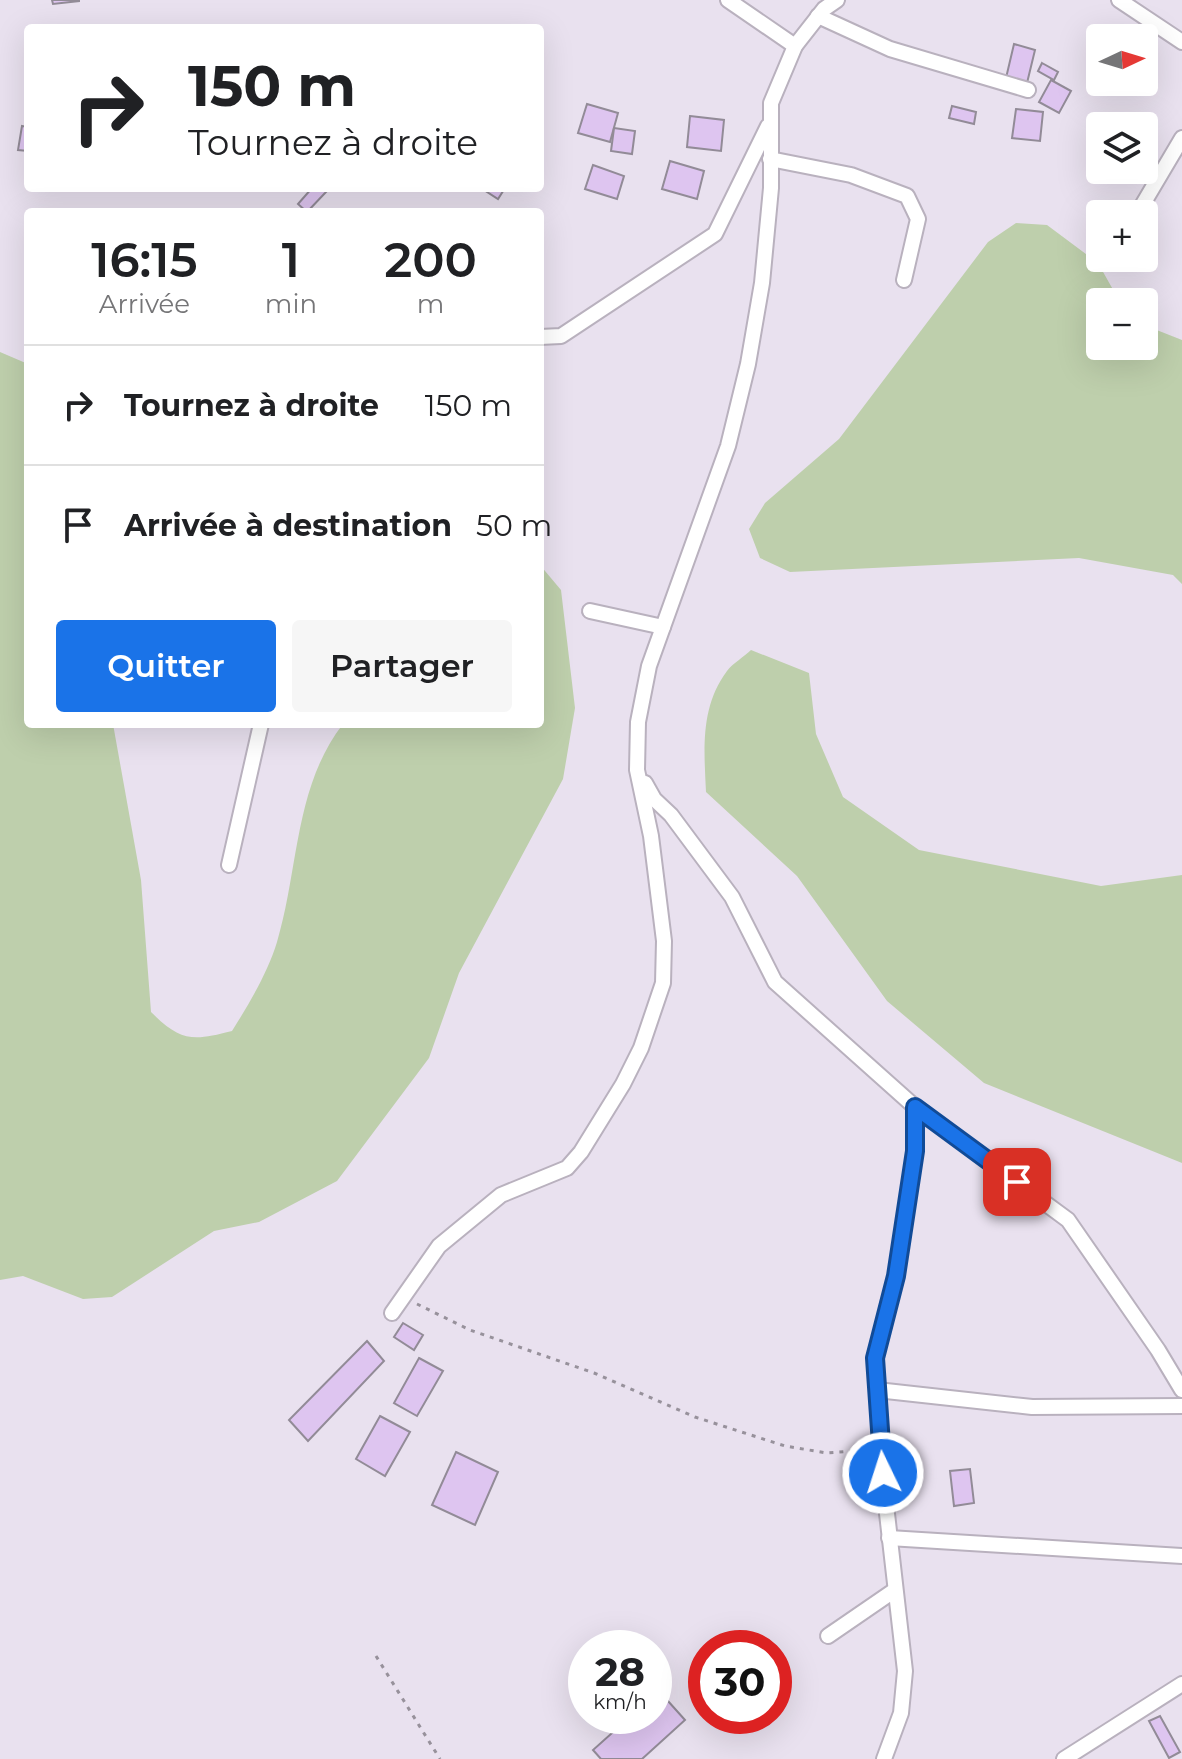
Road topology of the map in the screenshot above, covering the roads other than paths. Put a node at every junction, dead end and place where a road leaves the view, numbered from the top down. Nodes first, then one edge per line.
1 (728, 0) edge
2 (837, 0) edge
3 (1129, 2) edge
4 (818, 16) junction
5 (1182, 42) edge
6 (795, 46) junction
7 (1028, 90) dead end
8 (770, 122) junction
9 (1182, 138) edge
10 (770, 159) junction
11 (1145, 200) edge
12 (904, 280) dead end
13 (544, 337) edge
14 (590, 611) dead end
15 (663, 627) junction
16 (260, 728) edge
17 (637, 770) junction
18 (229, 865) dead end
19 (915, 1107) junction
20 (392, 1313) dead end
21 (877, 1390) junction
22 (1182, 1390) edge
23 (1182, 1406) edge
24 (889, 1538) junction
25 (1182, 1556) edge
26 (895, 1590) junction
27 (828, 1636) dead end
28 (1182, 1684) edge
29 (884, 1759) edge
30 (1064, 1759) edge

1 - 6 street
2 - 4 street
3 - 5 street
4 - 6 street
4 - 7 street
6 - 8 street
8 - 10 street
8 - 13 street
9 - 11 street
10 - 12 street
10 - 15 street
14 - 15 street
15 - 17 street
16 - 18 street
17 - 19 street
17 - 20 street
19 - 21 street
19 - 22 street
21 - 23 street
21 - 24 street
24 - 25 street
24 - 26 street
26 - 27 street
26 - 29 street
28 - 30 street

